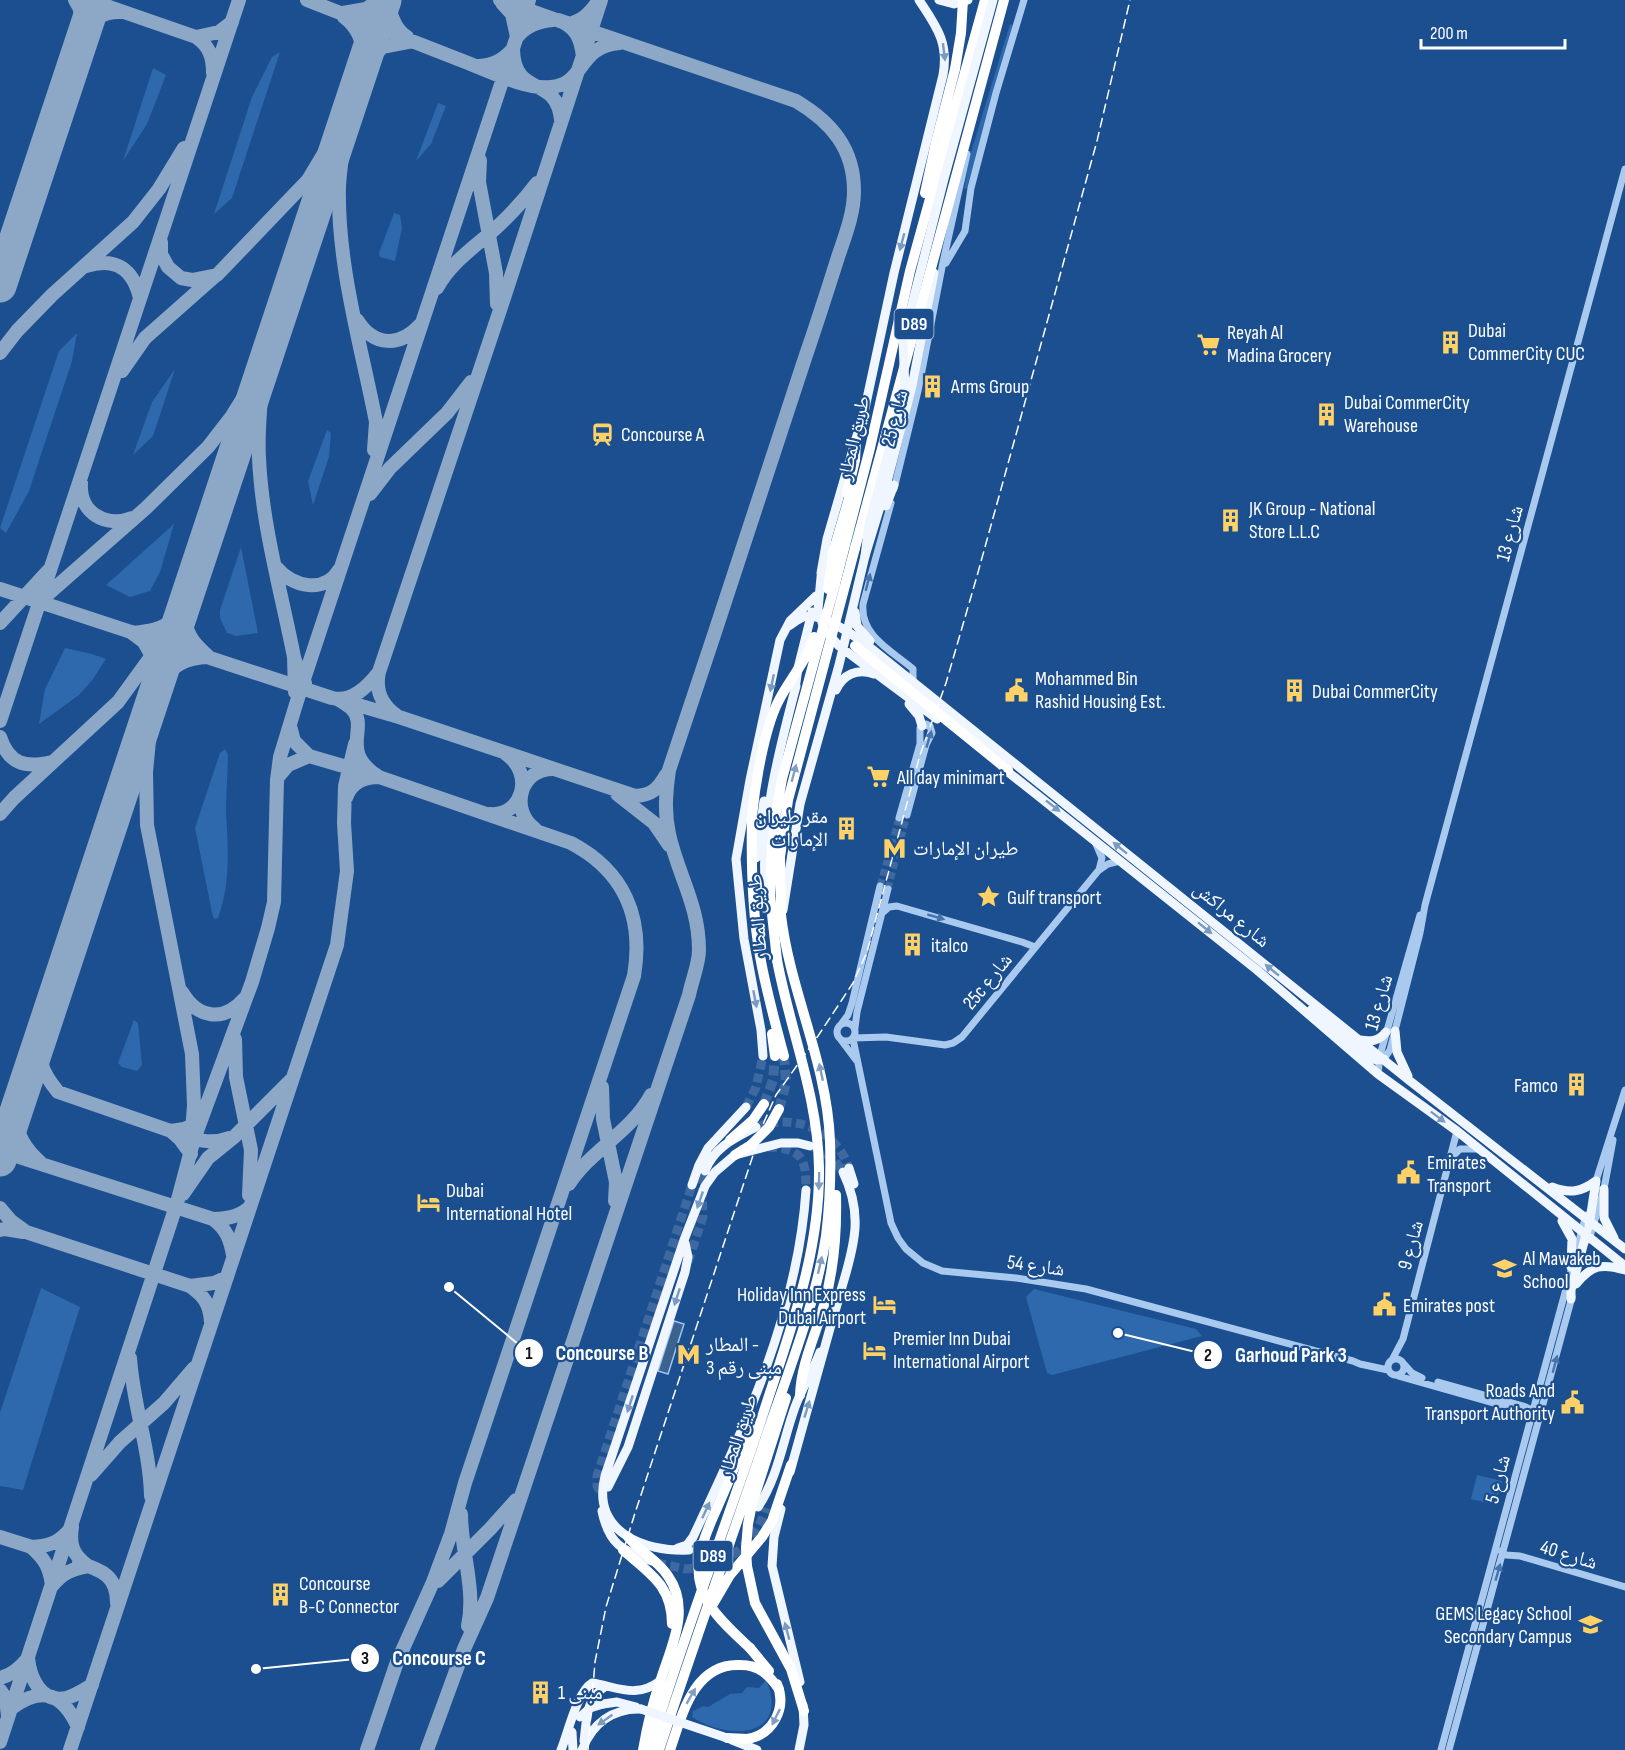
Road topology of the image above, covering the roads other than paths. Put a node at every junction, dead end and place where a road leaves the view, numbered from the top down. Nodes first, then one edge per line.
1 (919, 0) edge
2 (939, 0) edge
3 (963, 0) edge
4 (968, 0) edge
5 (985, 0) edge
6 (993, 0) edge
7 (1004, 0) edge
8 (1011, 0) edge
9 (1024, 0) edge
10 (996, 28) junction
11 (960, 72) junction
12 (965, 140) junction
13 (1625, 169) edge
14 (968, 213) junction
15 (952, 220) junction
16 (939, 235) junction
17 (941, 276) junction
18 (888, 364) junction
19 (856, 440) junction
20 (894, 484) junction
21 (838, 534) junction
22 (869, 544) junction
23 (865, 556) junction
24 (822, 567) junction
25 (835, 584) junction
26 (816, 596) junction
27 (828, 597) dead end
28 (855, 604) junction
29 (822, 622) junction
30 (787, 627) junction
31 (844, 630) junction
32 (836, 642) junction
33 (849, 648) junction
34 (878, 653) junction
35 (913, 681) junction
36 (891, 688) junction
37 (795, 689) junction
38 (827, 711) junction
39 (932, 715) junction
40 (922, 726) junction
41 (813, 759) junction
42 (1008, 770) junction
43 (776, 771) junction
44 (907, 815) tunnel mouth
45 (899, 818) tunnel mouth
46 (1094, 839) junction
47 (1122, 861) junction
48 (1098, 871) junction
49 (880, 886) tunnel mouth
50 (888, 889) tunnel mouth
51 (754, 893) junction
52 (882, 913) junction
53 (781, 915) junction
54 (1018, 940) junction
55 (1035, 947) junction
56 (777, 960) junction
57 (1024, 960) junction
58 (1285, 995) junction
59 (842, 1023) junction
60 (855, 1029) junction
61 (1391, 1031) junction
62 (870, 1037) junction
63 (853, 1038) junction
64 (840, 1040) junction
65 (1360, 1040) junction
66 (763, 1056) tunnel mouth
67 (780, 1056) tunnel mouth
68 (1381, 1058) junction
69 (857, 1061) junction
70 (1380, 1075) junction
71 (1410, 1081) junction
72 (1625, 1090) edge
73 (1436, 1101) junction
74 (764, 1104) tunnel mouth
75 (746, 1107) tunnel mouth
76 (779, 1109) tunnel mouth
77 (1616, 1123) junction
78 (756, 1127) tunnel mouth
79 (1457, 1131) junction
80 (830, 1138) junction
81 (727, 1143) junction
82 (810, 1146) tunnel mouth
83 (746, 1149) junction
84 (1479, 1149) junction
85 (1450, 1159) junction
86 (705, 1165) junction
87 (846, 1170) tunnel mouth
88 (1596, 1181) junction
89 (1542, 1183) junction
90 (692, 1185) tunnel mouth
91 (1604, 1189) junction
92 (806, 1190) tunnel mouth
93 (1529, 1191) junction
94 (1556, 1212) junction
95 (1588, 1228) junction
96 (1617, 1242) junction
97 (1625, 1249) edge
98 (1625, 1255) edge
99 (1571, 1267) junction
100 (1625, 1268) edge
101 (1576, 1284) junction
102 (1571, 1299) junction
103 (834, 1314) junction
104 (1403, 1339) junction
105 (798, 1344) junction
106 (780, 1363) junction
107 (1390, 1364) junction
108 (1404, 1364) junction
109 (1398, 1376) junction
110 (1540, 1385) junction
111 (800, 1395) junction
112 (1519, 1407) junction
113 (1543, 1407) junction
114 (1533, 1411) junction
115 (1527, 1431) junction
116 (791, 1465) junction
117 (1521, 1484) junction
118 (1511, 1490) junction
119 (602, 1501) tunnel mouth
120 (762, 1508) tunnel mouth
121 (628, 1537) junction
122 (1507, 1539) junction
123 (623, 1550) junction
124 (670, 1550) junction
125 (689, 1550) tunnel mouth
126 (1503, 1553) junction
127 (1520, 1556) junction
128 (651, 1561) tunnel mouth
129 (1625, 1587) edge
130 (666, 1663) junction
131 (682, 1679) junction
132 (660, 1681) junction
133 (1458, 1682) junction
134 (606, 1686) junction
135 (779, 1689) junction
136 (641, 1709) junction
137 (804, 1711) junction
138 (572, 1732) junction
139 (1453, 1736) junction
140 (727, 1738) junction
141 (561, 1750) edge
142 (566, 1750) edge
143 (579, 1750) edge
144 (643, 1750) edge
145 (649, 1750) edge
146 (659, 1750) edge
147 (670, 1750) edge
148 (757, 1750) edge
149 (799, 1750) edge
150 (1441, 1750) edge
151 (1449, 1750) edge

1 -> 19 main road
2 - 4 main road
3 - 11 highway, bridge
5 - 11 highway
6 - 23 main road, bridge
7 - 10 highway, D89
8 - 10 highway
9 - 14 street
10 - 12 highway, طريق المطار / D89
11 - 18 highway, طريق المطار / D89
12 - 15 street, شارع 25
12 - 16 highway, طريق المطار / D89
13 - 61 street, شارع 13
14 - 15 street
14 - 17 street
15 - 17 street, شارع 25
16 - 22 main road
53 -> 16 highway, طريق المطار / D89, bridge
17 - 20 street, شارع 25
18 - 21 highway
18 - 25 highway, طريق المطار / D89
19 - 21 highway
19 - 24 main road
20 - 22 main road
35 -> 20 street, شارع 25
21 - 27 highway
22 - 23 main road
23 - 28 main road
24 - 26 main road
24 - 29 main road
25 - 51 highway, bridge
25 - 56 highway, طريق المطار / D89, bridge
26 - 29 main road
26 - 30 main road
28 - 31 main road
28 - 34 main road
29 - 30 main road
29 - 31 main road
29 - 32 main road
29 - 37 main road
29 - 37 main road
30 -> 66 main road
31 - 33 main road
31 - 34 main road, شارع مراكش
32 - 33 main road
32 - 41 main road
33 - 38 main road
33 - 39 main road
33 - 42 highway
34 - 35 main road, شارع مراكش
65 -> 35 main road, شارع مراكش
36 - 38 main road
36 - 39 main road
36 - 40 main road
37 - 43 main road
38 - 41 main road
39 - 42 main road, شارع مراكش
44 -> 40 street
40 - 45 street
41 - 53 main road
42 -> 46 main road, شارع مراكش
43 - 51 main road
43 - 56 main road
46 - 47 main road, شارع مراكش
46 - 48 street
47 - 48 street, 25c شارع
47 -> 58 main road, شارع مراكش
48 - 55 street, 25c شارع
49 - 59 street
50 - 52 street
51 - 67 highway
52 -> 54 street
52 - 60 street
80 -> 53 highway, طريق المطار / D89
54 - 55 street
54 - 57 street
55 - 57 street, 25c شارع
56 -> 106 highway, طريق المطار / D89
57 - 62 street, 25c شارع
58 - 68 main road
58 - 70 main road, شارع مراكش
59 - 60 street
59 - 64 street
60 - 62 street, 25c شارع
60 - 63 street
61 - 65 main road
61 - 68 street, شارع 13
61 - 71 main road
62 - 63 street, 25c شارع
62 - 69 street
63 - 64 street
63 - 69 street, شارع 54
64 - 69 street, شارع 54
65 - 68 main road, شارع مراكش
68 - 70 street, شارع 13
68 - 71 main road, شارع مراكش
69 - 107 street, شارع 54
70 - 73 main road
70 -> 79 main road, شارع مراكش
71 - 73 main road, شارع مراكش
72 - 77 street
73 - 89 main road, شارع مراكش
74 - 81 highway
75 - 86 main road
76 - 83 highway
77 - 88 street
77 - 91 street
78 - 81 main road
79 - 84 main road, شارع مراكش
79 - 85 street, شارع 9
105 -> 80 highway, طريق المطار / D89
80 - 111 highway
81 - 83 main road
81 - 86 main road
82 - 83 main road
83 -> 121 main road
84 - 85 street
84 - 93 main road, شارع مراكش
85 - 104 street, شارع 9
86 - 90 main road
87 - 103 main road
88 - 89 main road
88 - 95 main road
89 - 95 main road, شارع مراكش
91 - 95 street
91 - 96 main road
124 -> 92 main road
93 - 94 main road, شارع مراكش
93 - 95 main road
94 - 95 main road, شارع مراكش
94 - 99 main road
95 - 96 main road, شارع مراكش
95 - 98 main road
95 - 99 street, شارع 5
95 - 100 main road, شارع مراكش
95 - 101 street, شارع 5
95 - 102 main road
96 - 97 main road, شارع مراكش
99 - 110 street, شارع 5
100 - 101 main road
101 - 102 street, شارع 5
113 -> 102 street, شارع 5
103 - 111 main road
116 -> 103 main road
104 - 107 street, شارع 9
104 - 108 street, شارع 9
105 - 131 highway, طريق المطار / D89
105 - 137 highway, bridge
106 - 135 highway, bridge
106 - 145 highway, طريق المطار / D89
107 - 108 street
107 - 109 street
108 - 109 street
108 - 112 street
109 - 112 street
110 - 112 street
110 - 114 street, شارع 5
111 - 120 main road
112 - 114 street
112 - 115 street
113 - 114 street
113 - 117 street, شارع 5
114 - 115 street, شارع 5
114 - 117 street
115 - 118 street, شارع 5
116 - 131 highway
137 -> 116 main road
117 - 122 street, شارع 5
118 - 126 street
118 - 133 street, شارع 5
119 - 123 main road
121 - 124 main road
121 - 130 highway
122 - 126 street, شارع 5
122 - 127 street
123 - 128 main road
123 - 130 highway
124 - 125 main road
126 - 127 street, شارع 40
139 -> 126 street, شارع 5
127 - 129 street, شارع 40
130 - 132 highway
131 - 146 highway, طريق المطار / D89
132 - 134 main road
132 - 144 highway
133 - 139 street
133 - 150 street, شارع 5
134 - 141 main road
134 - 143 main road
135 -> 140 highway
147 -> 135 highway
136 - 138 main road, bridge
136 - 140 main road, bridge
136 -> 143 main road
137 - 149 main road
138 - 142 main road
138 - 143 main road
139 - 151 street, شارع 5
140 - 148 main road

